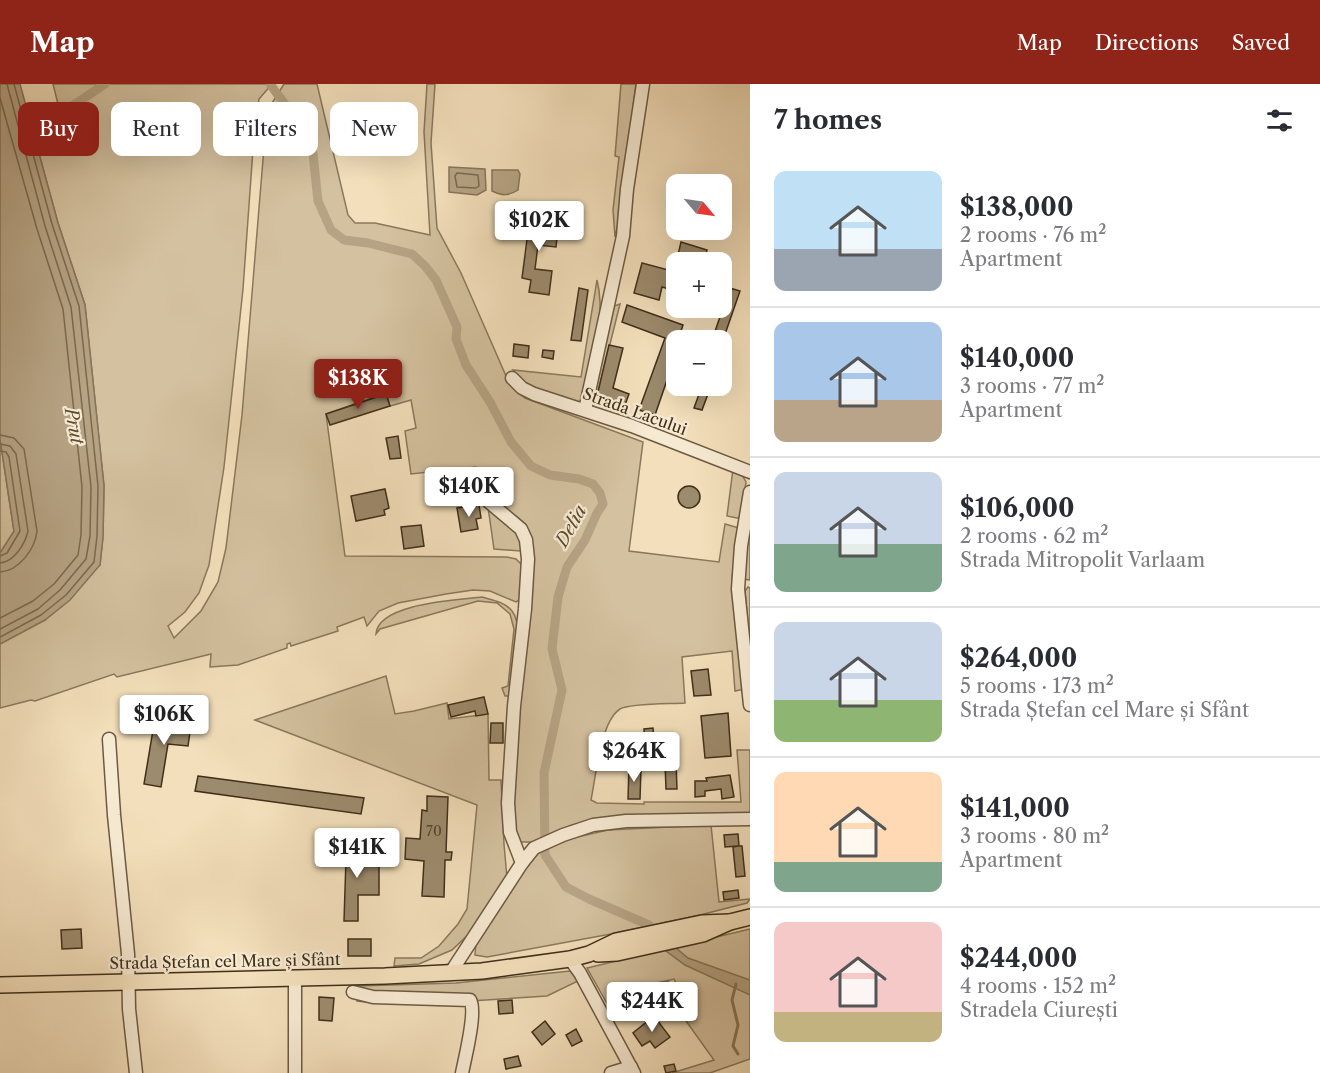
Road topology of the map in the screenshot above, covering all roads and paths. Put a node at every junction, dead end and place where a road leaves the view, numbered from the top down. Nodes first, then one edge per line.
1 (643, 84) edge
2 (512, 378) dead end
3 (585, 410) junction
4 (750, 472) edge
5 (750, 492) edge
6 (489, 502) dead end
7 (750, 705) edge
8 (109, 740) dead end
9 (750, 819) edge
10 (522, 863) junction
11 (750, 916) edge
12 (570, 959) junction
13 (451, 972) junction
14 (295, 979) junction
15 (127, 981) junction
16 (0, 985) edge
17 (353, 990) junction
18 (633, 1070) edge
19 (136, 1073) edge
20 (295, 1073) edge
21 (462, 1073) edge
22 (611, 1073) edge

1 - 3 street
2 - 3 street, Strada Lacului
3 - 4 street, Strada Lacului
5 - 7 street
6 - 10 street
8 - 15 street
9 - 10 street
10 - 13 street
11 - 12 main road, Strada Ștefan cel Mare și Sfânt
12 - 13 main road, Strada Ștefan cel Mare și Sfânt
12 - 18 street
13 - 17 main road, Strada Ștefan cel Mare și Sfânt
14 - 15 main road, Strada Ștefan cel Mare și Sfânt
14 - 17 main road, Strada Ștefan cel Mare și Sfânt
14 - 20 street
15 - 16 main road, Strada Ștefan cel Mare și Sfânt
15 - 19 street
17 - 21 street, Strada Ștefan cel Mare și Sfânt
18 - 22 street

